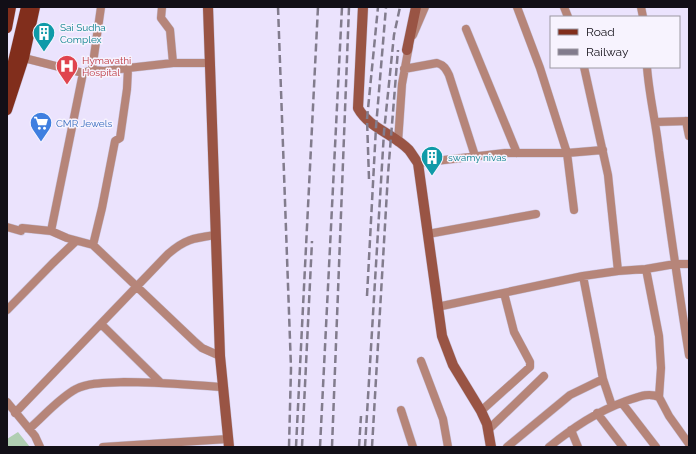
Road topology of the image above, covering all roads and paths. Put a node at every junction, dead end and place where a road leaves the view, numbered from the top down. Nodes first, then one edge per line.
1 (11, 7) edge
2 (26, 7) edge
3 (35, 7) edge
4 (101, 7) edge
5 (162, 7) edge
6 (208, 7) edge
7 (363, 7) edge
8 (416, 7) edge
9 (425, 7) edge
10 (517, 7) edge
11 (7, 28) edge
12 (466, 29) dead end
13 (407, 50) junction
14 (24, 58) junction
15 (209, 63) junction
16 (173, 64) junction
17 (128, 68) junction
18 (584, 68) edge
19 (647, 68) edge
20 (404, 69) junction
21 (92, 70) junction
22 (83, 73) junction
23 (7, 87) edge
24 (7, 110) edge
25 (688, 121) edge
26 (656, 122) junction
27 (689, 136) edge
28 (398, 142) junction
29 (603, 150) junction
30 (517, 153) junction
31 (567, 153) junction
32 (475, 156) junction
33 (418, 163) junction
34 (574, 210) dead end
35 (536, 214) dead end
36 (7, 227) edge
37 (51, 231) junction
38 (428, 234) junction
39 (215, 235) junction
40 (76, 241) junction
41 (93, 245) junction
42 (675, 264) junction
43 (689, 264) edge
44 (646, 269) junction
45 (618, 271) junction
46 (582, 276) junction
47 (137, 287) junction
48 (504, 293) junction
49 (438, 307) junction
50 (7, 310) edge
51 (101, 324) junction
52 (689, 355) edge
53 (220, 356) junction
54 (421, 361) dead end
55 (544, 376) dead end
56 (603, 379) junction
57 (160, 382) junction
58 (222, 387) junction
59 (659, 397) junction
60 (7, 402) edge
61 (622, 403) junction
62 (612, 406) junction
63 (401, 410) dead end
64 (481, 412) junction
65 (15, 413) junction
66 (598, 413) junction
67 (30, 429) junction
68 (489, 429) junction
69 (571, 430) junction
70 (228, 443) edge
71 (689, 444) edge
72 (40, 447) edge
73 (103, 447) edge
74 (413, 447) edge
75 (448, 447) edge
76 (491, 447) edge
77 (507, 447) edge
78 (549, 447) edge
79 (578, 447) edge
80 (623, 447) edge
81 (656, 447) edge

1 - 11 main road
2 - 23 main road
3 - 14 main road
4 - 21 street
5 - 16 street
6 - 15 street
7 - 28 street
8 - 13 street
9 - 13 street
10 - 31 street
12 - 30 street
13 - 20 street
14 - 22 street
14 - 24 main road
15 - 16 street
15 - 39 street
16 - 17 street
17 - 21 street
17 - 41 street
18 - 29 street
19 - 26 street
20 - 28 street
20 - 32 street
21 - 22 street
22 - 37 street
25 - 26 street
25 - 27 street
26 - 42 street
28 - 33 street
29 - 31 street
29 - 45 street
30 - 31 street
30 - 32 street
31 - 34 street
32 - 33 street
33 - 38 street
35 - 38 street
36 - 37 street
37 - 40 street
38 - 49 street
39 - 47 street
39 - 53 street
40 - 41 street
40 - 50 street
41 - 47 street
42 - 43 street
42 - 44 street
42 - 52 street
44 - 45 street
44 - 59 street
45 - 46 street
46 - 48 street
46 - 56 street
47 - 51 street
47 - 53 street
48 - 49 street
48 - 64 street
49 - 64 street
51 - 57 street
51 - 65 street
53 - 58 street
54 - 75 street
55 - 68 street
56 - 62 street
56 - 77 street
57 - 58 street
57 - 67 street
58 - 70 street
59 - 61 street
59 - 71 street
60 - 65 street
61 - 62 street
61 - 81 street
62 - 66 street
63 - 74 street
64 - 68 street
65 - 67 street
66 - 69 street
66 - 80 street
67 - 72 street
68 - 76 street
69 - 78 street
69 - 79 street
70 - 73 street

